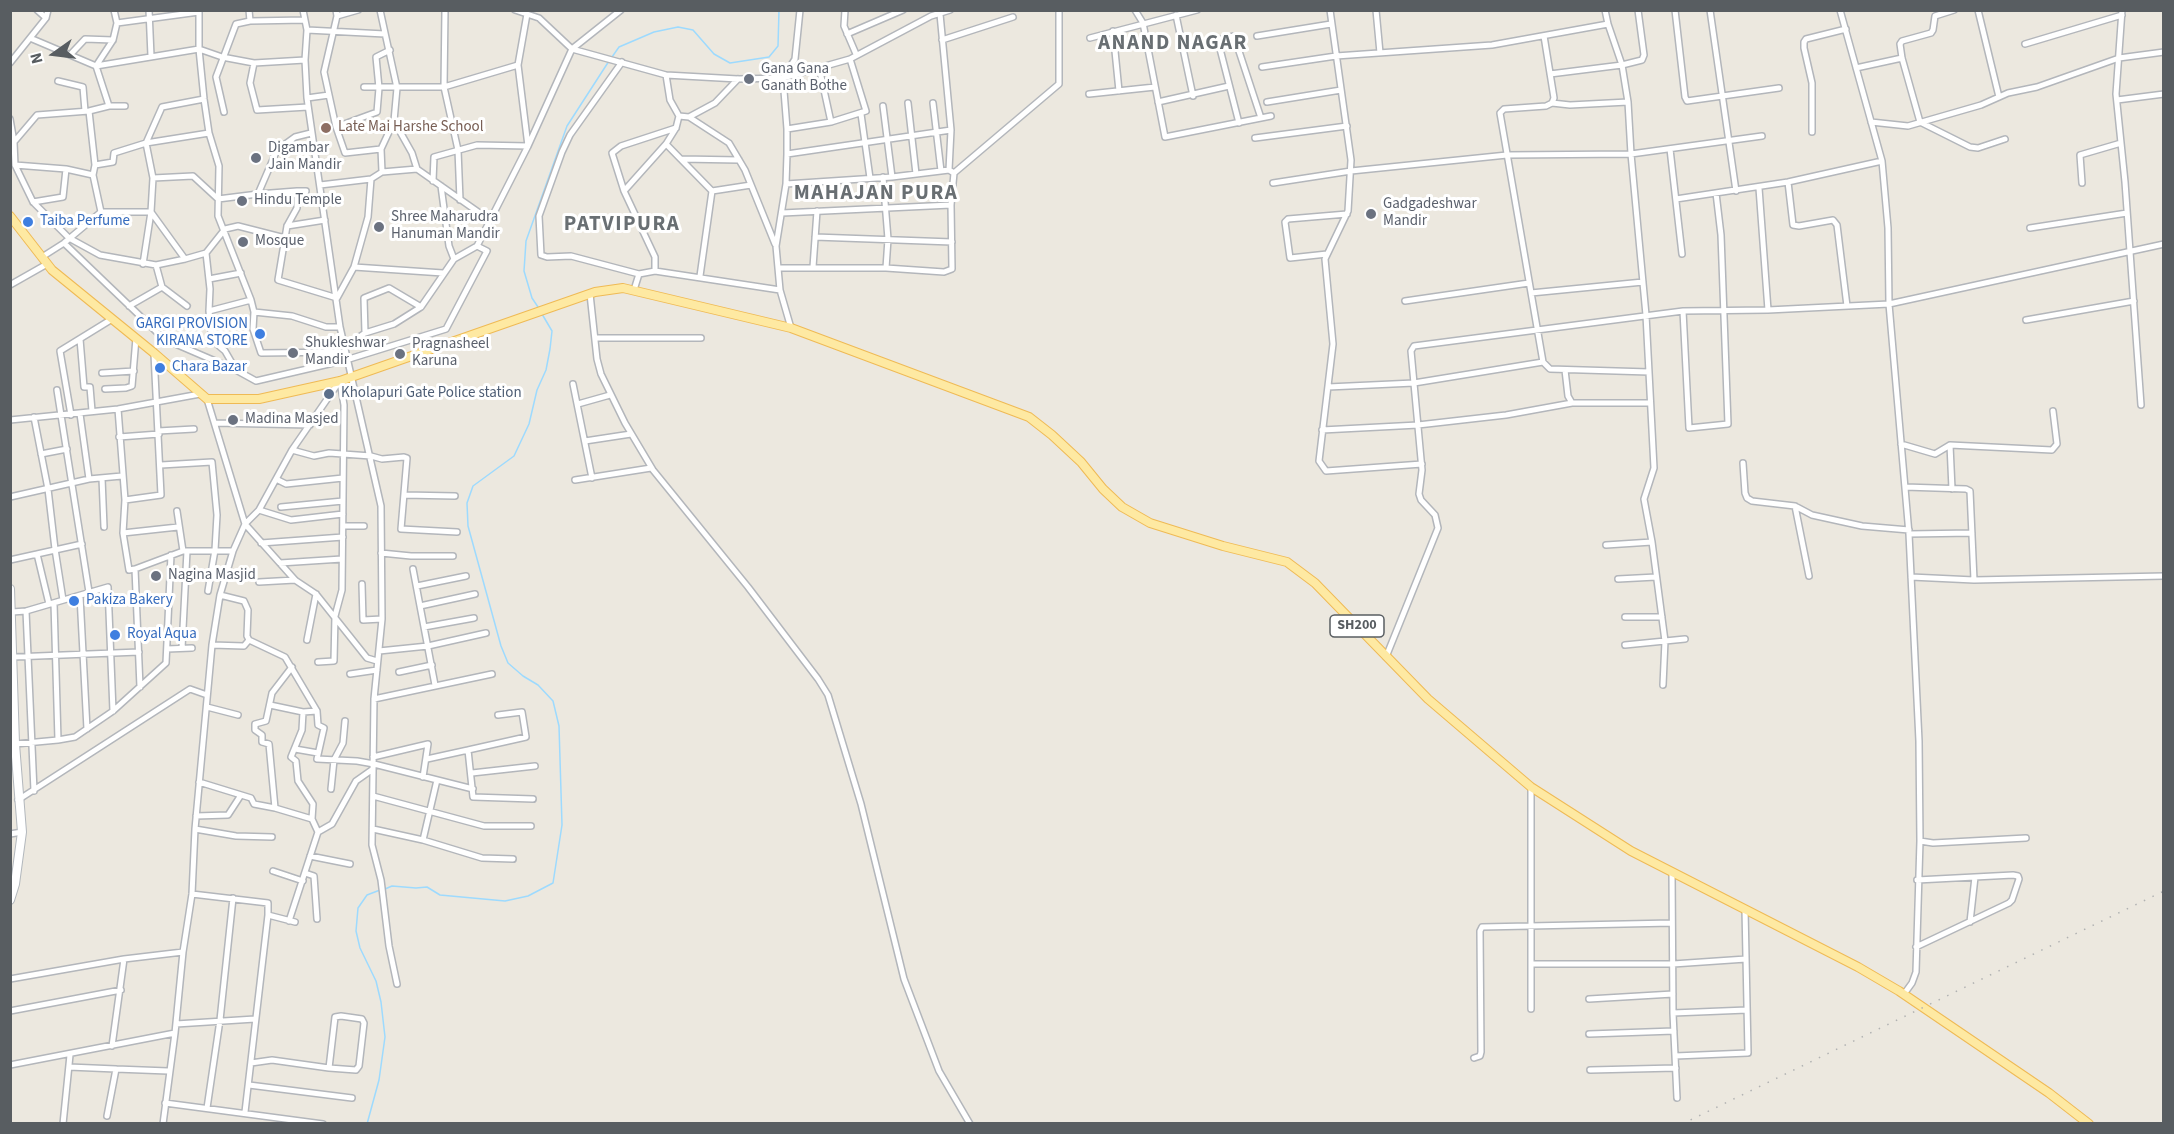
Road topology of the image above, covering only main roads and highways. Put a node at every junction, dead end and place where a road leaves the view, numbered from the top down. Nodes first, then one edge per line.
1 (10, 216) edge
2 (10, 589) edge
3 (12, 612) edge
4 (11, 640) edge
5 (12, 721) edge
6 (13, 884) edge
7 (10, 900) edge
8 (2089, 1124) edge

1 - 8 main road, SH200
2 - 3 main road
3 - 4 main road
4 - 5 main road
5 - 6 main road
6 - 7 main road

